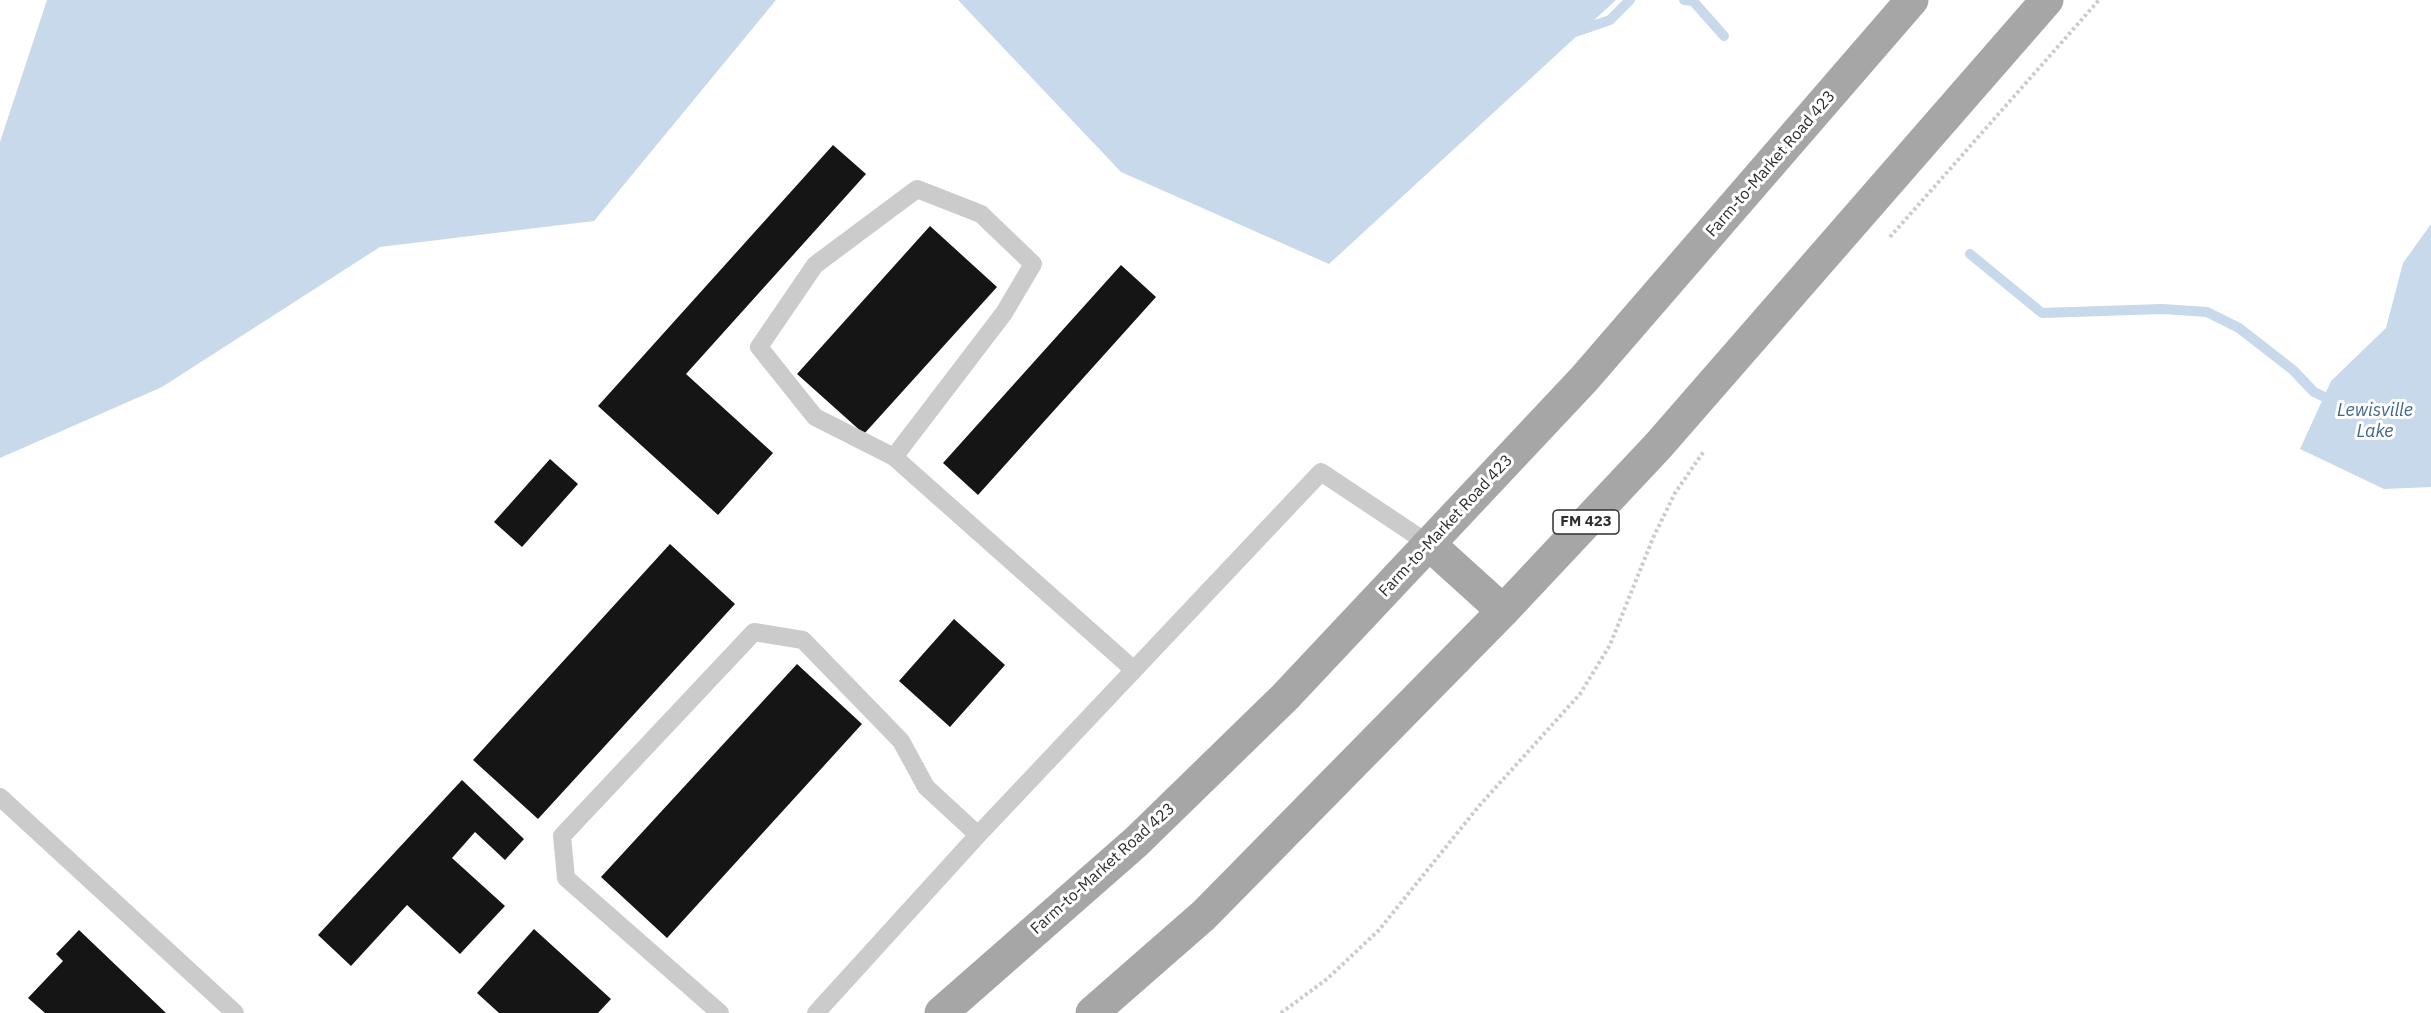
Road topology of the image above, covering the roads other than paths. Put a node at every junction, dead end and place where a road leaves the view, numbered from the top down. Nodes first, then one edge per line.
1 (1912, 0) edge
2 (2047, 0) edge
3 (894, 457) junction
4 (1429, 544) junction
5 (1503, 611) junction
6 (1134, 670) junction
7 (0, 797) edge
8 (978, 835) junction
9 (235, 1013) edge
10 (720, 1013) edge
11 (816, 1013) edge
12 (941, 1013) edge
13 (1092, 1013) edge

1 - 4 main road, Farm-to-Market Road 423
2 - 5 main road, FM 423
3 - 3 lane
3 - 6 lane
4 - 5 main road
4 - 6 lane
4 - 12 main road, Farm-to-Market Road 423
5 - 13 main road, FM 423
6 - 8 lane
7 - 9 lane
8 - 10 lane
8 - 11 lane

